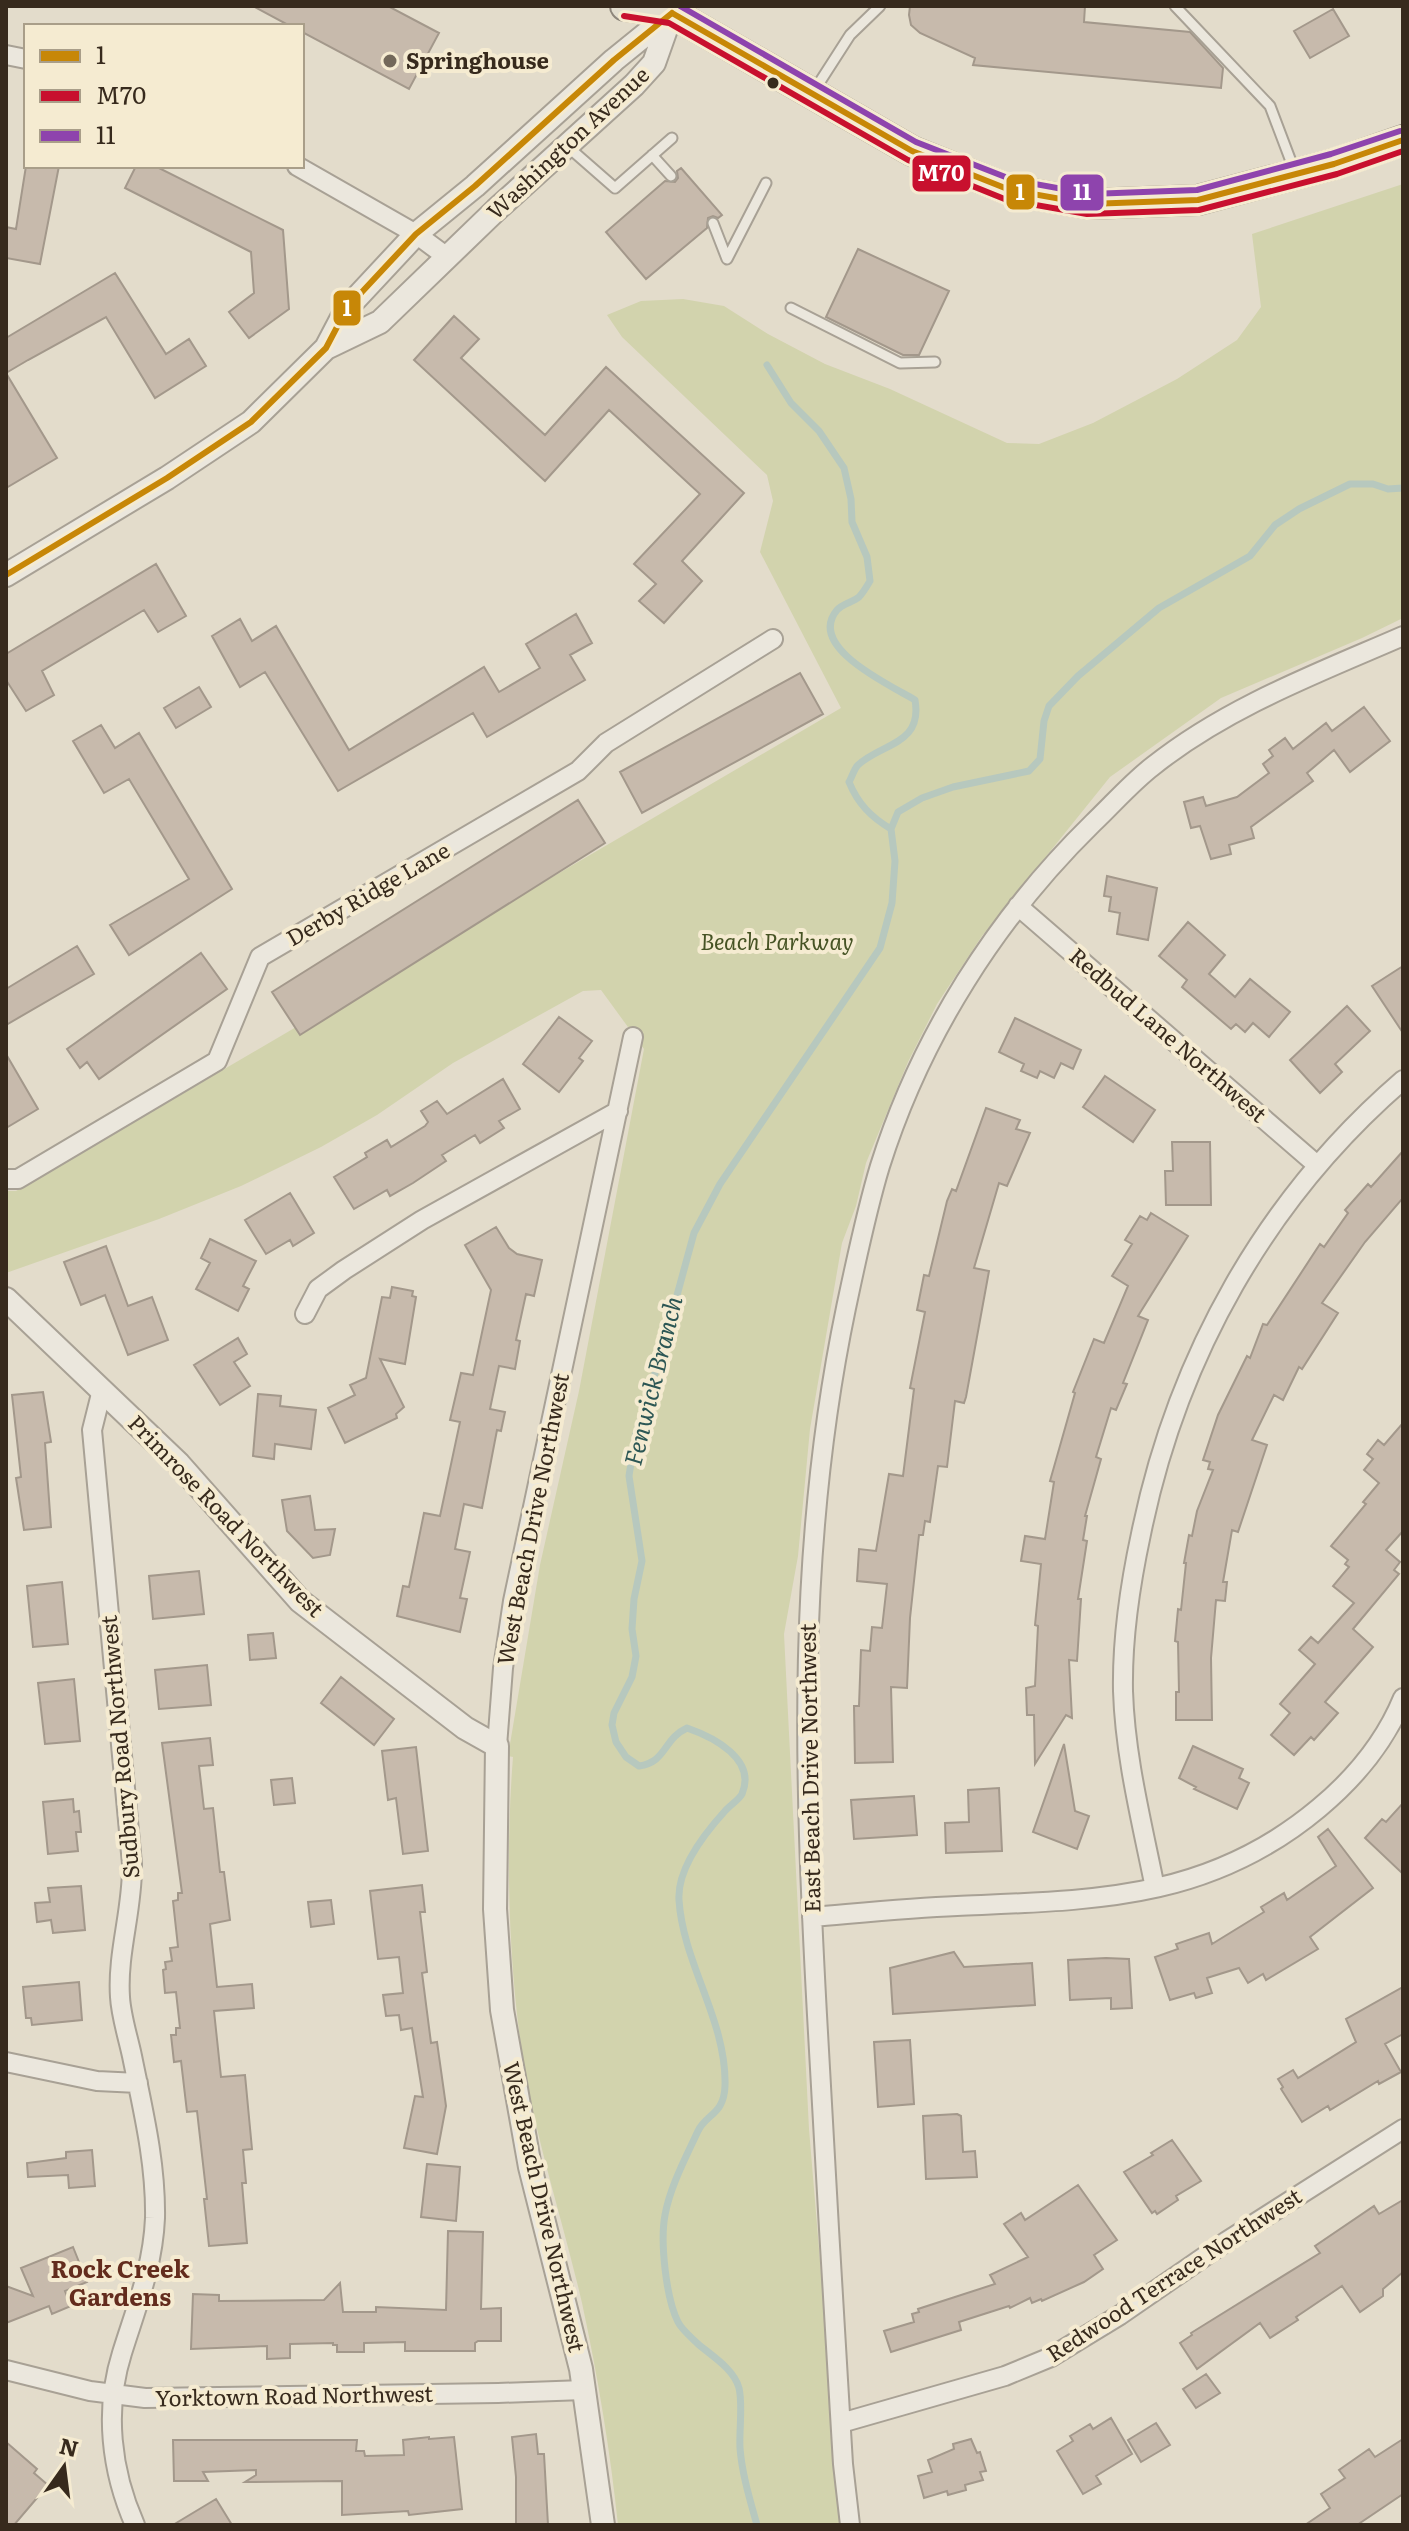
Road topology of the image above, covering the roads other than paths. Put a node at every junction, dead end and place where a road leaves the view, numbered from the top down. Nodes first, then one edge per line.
1 (625, 6) edge
2 (880, 6) edge
3 (1175, 6) edge
4 (671, 8) edge
5 (812, 94) junction
6 (672, 138) dead end
7 (1403, 140) edge
8 (567, 146) junction
9 (652, 155) junction
10 (300, 168) edge
11 (1295, 174) junction
12 (671, 176) dead end
13 (766, 183) dead end
14 (713, 223) dead end
15 (416, 234) junction
16 (447, 257) junction
17 (791, 308) dead end
18 (326, 348) junction
19 (935, 362) dead end
20 (6, 575) edge
21 (1403, 636) edge
22 (773, 639) dead end
23 (1018, 906) junction
24 (633, 1037) dead end
25 (1403, 1080) edge
26 (618, 1111) junction
27 (1317, 1165) junction
28 (6, 1179) edge
29 (6, 1299) edge
30 (305, 1314) dead end
31 (102, 1390) junction
32 (1403, 1698) edge
33 (497, 1746) junction
34 (1155, 1888) junction
35 (812, 1917) junction
36 (6, 2062) edge
37 (138, 2083) junction
38 (1403, 2129) edge
39 (6, 2370) edge
40 (584, 2390) junction
41 (113, 2395) junction
42 (841, 2423) junction
43 (135, 2525) edge
44 (603, 2525) edge
45 (850, 2525) edge

1 - 4 main road
2 - 5 lane
3 - 11 lane
4 - 5 main road
4 - 8 street, Washington Avenue
4 - 15 street, Washington Avenue
5 - 11 main road
6 - 9 lane
7 - 11 main road
8 - 9 lane
8 - 16 street, Washington Avenue
9 - 12 lane
10 - 15 street
13 - 14 lane
15 - 16 street
15 - 18 street, Washington Avenue
16 - 18 street, Washington Avenue
17 - 19 lane
18 - 20 street, Washington Avenue
21 - 23 street, East Beach Drive Northwest
22 - 28 street, Derby Ridge Lane
23 - 27 street, Redbud Lane Northwest
23 - 35 street, East Beach Drive Northwest
24 - 26 street, West Beach Drive Northwest
25 - 27 street
26 - 30 street
26 - 33 street, West Beach Drive Northwest
27 - 34 street
29 - 31 street, Primrose Road Northwest
31 - 33 street, Primrose Road Northwest
31 - 37 street, Sudbury Road Northwest
32 - 34 street
33 - 40 street, West Beach Drive Northwest
34 - 35 street
35 - 42 street, East Beach Drive Northwest
36 - 37 street
37 - 41 street, Sudbury Road Northwest
38 - 42 street, Redwood Terrace Northwest
39 - 41 street, Yorktown Road Northwest
40 - 41 street, Yorktown Road Northwest
40 - 44 street, West Beach Drive Northwest
41 - 43 street, Sudbury Road Northwest
42 - 45 street, East Beach Drive Northwest

